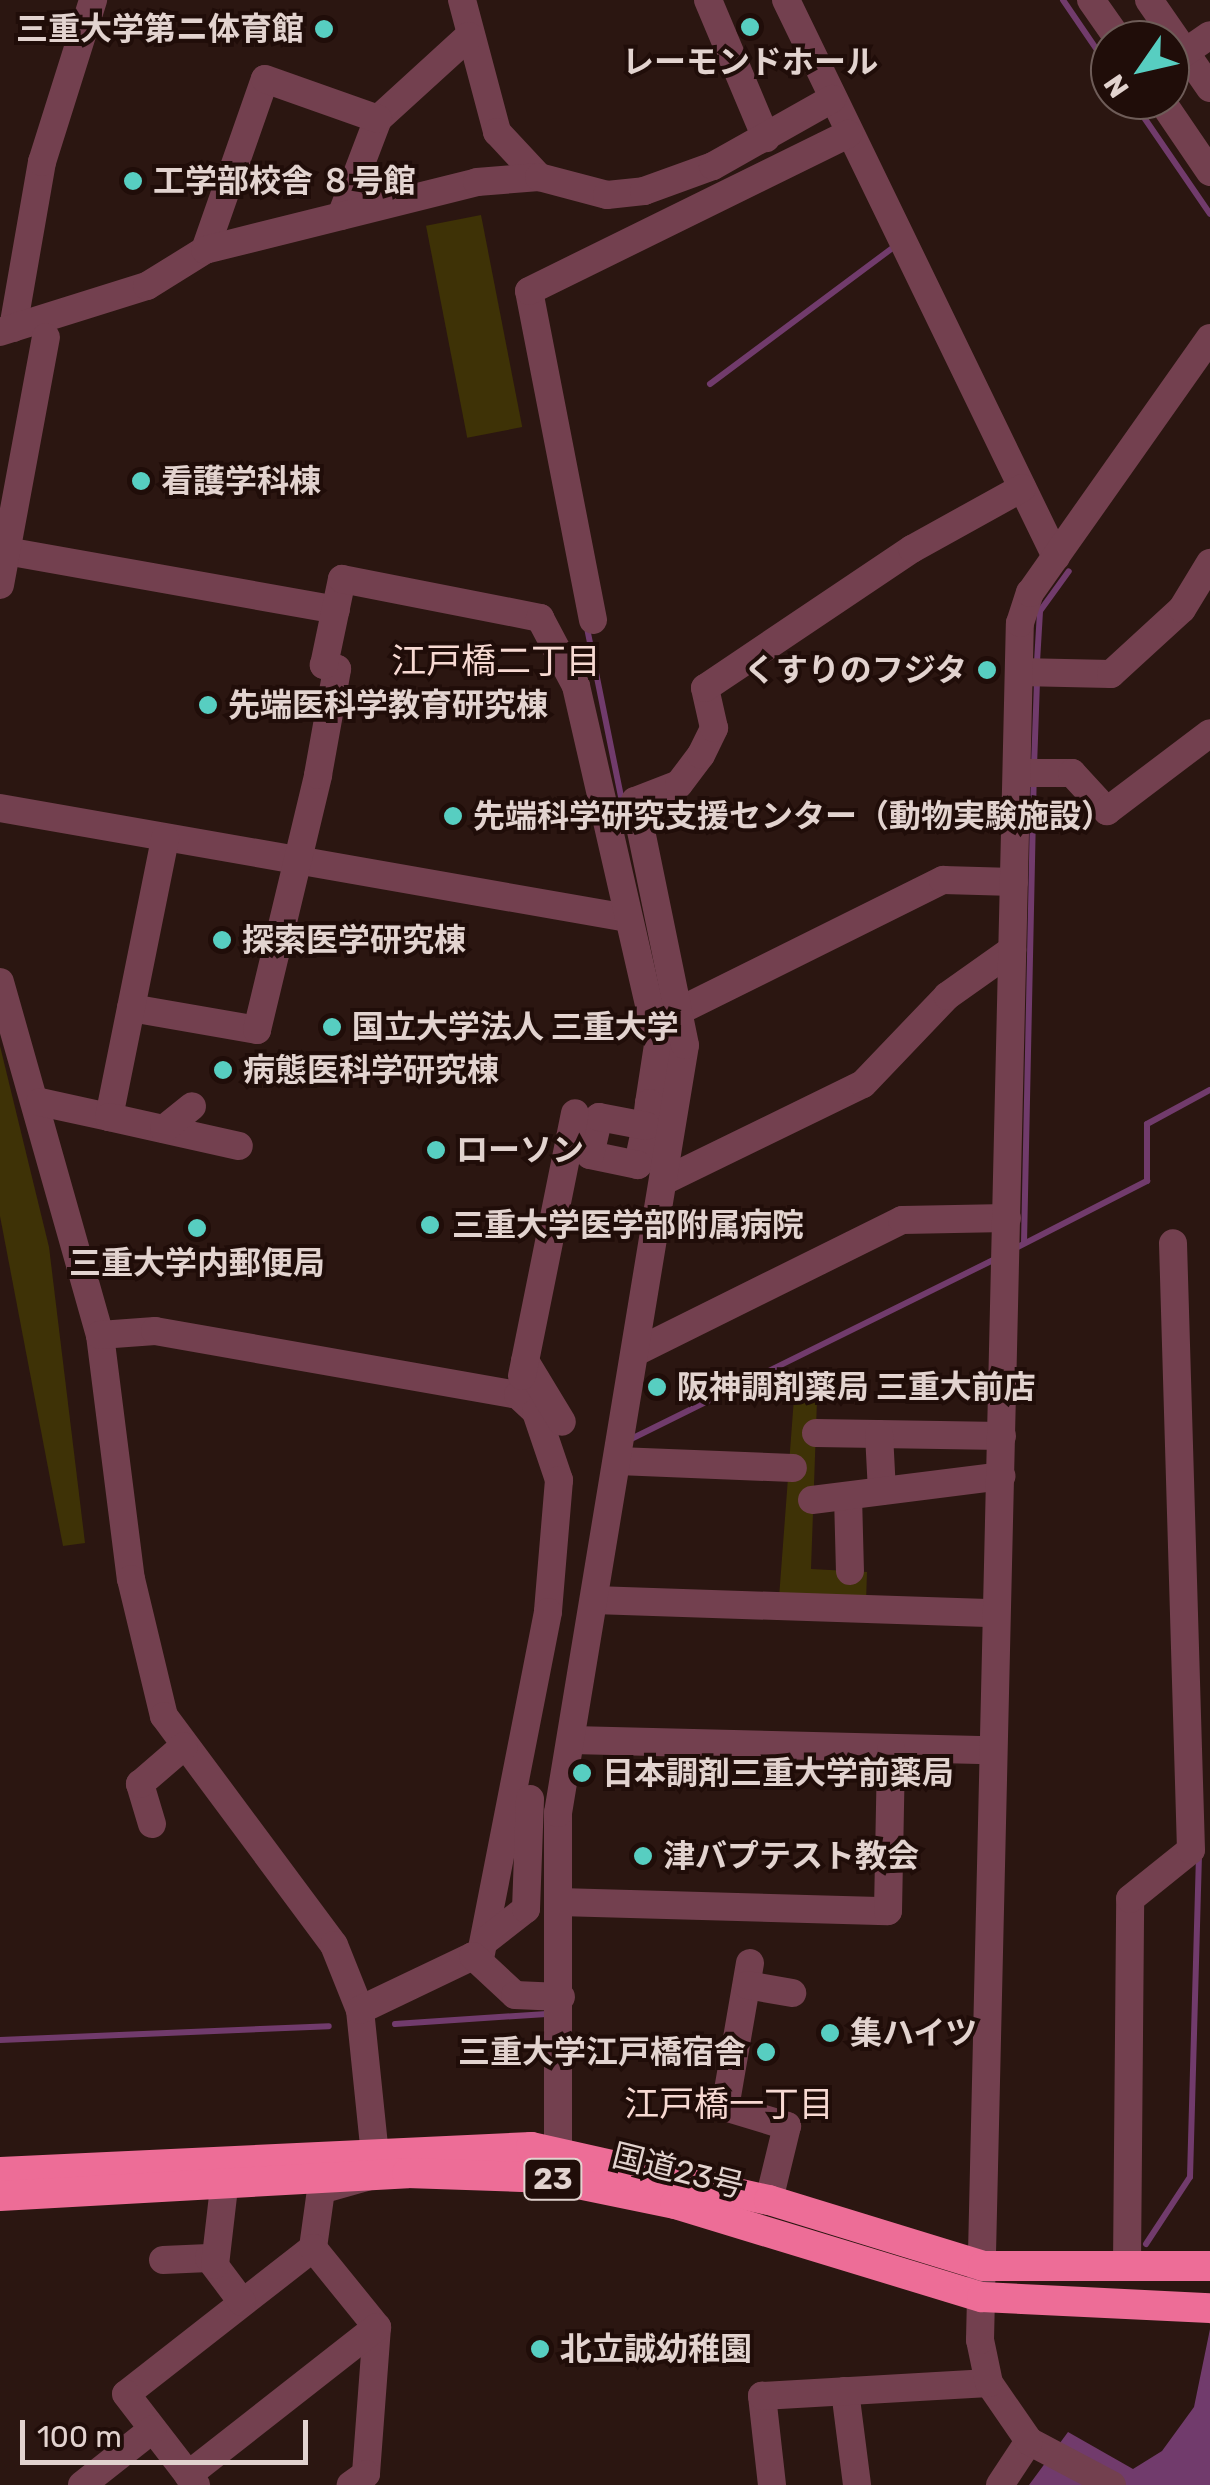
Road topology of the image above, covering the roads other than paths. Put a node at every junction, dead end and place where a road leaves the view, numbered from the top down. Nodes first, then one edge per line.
1 (94, 0) edge
2 (462, 0) edge
3 (708, 0) edge
4 (786, 0) edge
5 (470, 36) junction
6 (1190, 69) edge
7 (1210, 88) edge
8 (825, 103) junction
9 (378, 119) junction
10 (1175, 120) edge
11 (497, 132) junction
12 (848, 134) junction
13 (766, 138) junction
14 (1210, 172) edge
15 (538, 177) junction
16 (478, 182) junction
17 (340, 216) junction
18 (205, 250) junction
19 (7, 330) edge
20 (46, 337) dead end
21 (1209, 342) edge
22 (1022, 488) junction
23 (6, 550) junction
24 (1056, 557) junction
25 (1210, 563) edge
26 (0, 584) edge
27 (1202, 601) edge
28 (336, 610) junction
29 (594, 620) dead end
30 (1019, 672) junction
31 (1210, 733) edge
32 (1017, 773) junction
33 (0, 808) edge
34 (165, 840) junction
35 (296, 855) junction
36 (1014, 882) junction
37 (627, 918) junction
38 (1012, 950) junction
39 (0, 982) edge
40 (131, 1008) junction
41 (679, 1011) junction
42 (40, 1102) junction
43 (192, 1106) dead end
44 (576, 1113) junction
45 (109, 1117) junction
46 (646, 1126) junction
47 (164, 1130) junction
48 (239, 1146) dead end
49 (664, 1181) junction
50 (1006, 1242) junction
51 (1173, 1243) dead end
52 (100, 1334) junction
53 (636, 1352) junction
54 (525, 1361) junction
55 (518, 1396) junction
56 (816, 1433) dead end
57 (879, 1434) junction
58 (1002, 1436) junction
59 (618, 1461) junction
60 (792, 1468) dead end
61 (1001, 1476) junction
62 (882, 1491) junction
63 (848, 1496) junction
64 (812, 1500) dead end
65 (850, 1572) dead end
66 (594, 1600) junction
67 (994, 1613) junction
68 (572, 1740) junction
69 (184, 1746) junction
70 (891, 1749) junction
71 (990, 1750) junction
72 (152, 1824) dead end
73 (559, 1902) junction
74 (483, 1950) junction
75 (792, 1993) dead end
76 (552, 1997) junction
77 (360, 2010) junction
78 (558, 2151) junction
79 (376, 2161) junction
80 (0, 2172) edge
81 (224, 2186) junction
82 (0, 2196) edge
83 (770, 2200) junction
84 (313, 2248) junction
85 (163, 2260) dead end
86 (214, 2265) junction
87 (1126, 2265) junction
88 (1210, 2266) edge
89 (983, 2282) junction
90 (242, 2302) junction
91 (1210, 2308) edge
92 (377, 2328) junction
93 (990, 2383) junction
94 (844, 2391) junction
95 (154, 2429) junction
96 (1039, 2448) junction
97 (192, 2480) edge
98 (360, 2481) edge
99 (82, 2485) edge
100 (772, 2485) edge
101 (857, 2485) edge
102 (1000, 2485) edge
103 (1112, 2485) edge

1 - 19 street
2 - 5 street
3 - 13 street
4 - 8 street
5 - 9 street
5 - 11 street
6 - 7 street
8 - 12 street
8 - 13 street
9 - 17 street
9 - 18 street
10 - 14 street
11 - 15 street
11 - 16 street
12 - 22 street
12 - 29 street
13 - 15 street
15 - 16 street
16 - 17 street
17 - 18 street
18 - 19 street
20 - 23 street
21 - 24 street
22 - 24 street
22 - 41 street
23 - 26 street
23 - 28 street
24 - 30 street
25 - 27 street
27 - 30 street
28 - 35 street
28 - 37 street
30 - 32 street
31 - 32 street
32 - 36 street
33 - 34 street
34 - 35 street
34 - 40 street
35 - 37 street
35 - 40 street
36 - 38 street
36 - 41 street
37 - 46 street
38 - 49 street
38 - 50 street
39 - 42 street
40 - 45 street
41 - 49 street
42 - 45 street
42 - 52 street
43 - 47 street
44 - 46 street
44 - 46 street
44 - 54 street
45 - 47 street
47 - 48 street
49 - 53 street
50 - 53 street
50 - 58 street
51 - 87 street
52 - 55 street
52 - 69 street
53 - 59 street
54 - 55 street
54 - 74 street
55 - 74 street
56 - 57 street
57 - 58 street
57 - 62 street
58 - 61 street
59 - 60 street
59 - 66 street
61 - 62 street
61 - 67 street
62 - 63 street
63 - 64 street
63 - 65 street
66 - 67 street
66 - 68 street
67 - 71 street
68 - 70 street
68 - 73 street
69 - 72 street
69 - 77 street
70 - 71 street
70 - 73 street
71 - 89 street
73 - 76 street
74 - 76 street
74 - 77 street
75 - 83 street
76 - 78 street
77 - 79 street
78 - 79 highway, 国道23号 / 23
78 - 83 highway, 国道23号 / 23
79 - 80 highway, 国道23号 / 23
79 - 81 highway, 国道23号 / 23
79 - 84 street
79 - 89 highway, 国道23号 / 23
81 - 82 highway, 国道23号 / 23
81 - 86 street
83 - 89 highway, 国道23号 / 23
84 - 90 street
84 - 92 street
85 - 86 street
86 - 90 street
87 - 88 highway, 国道23号 / 23
87 - 89 highway, 国道23号 / 23
89 - 91 highway, 国道23号 / 23
89 - 93 street
90 - 95 street
92 - 97 street
92 - 98 street
93 - 94 street
93 - 96 street
94 - 100 street
94 - 101 street
95 - 97 street
95 - 99 street
96 - 102 street
96 - 103 street

